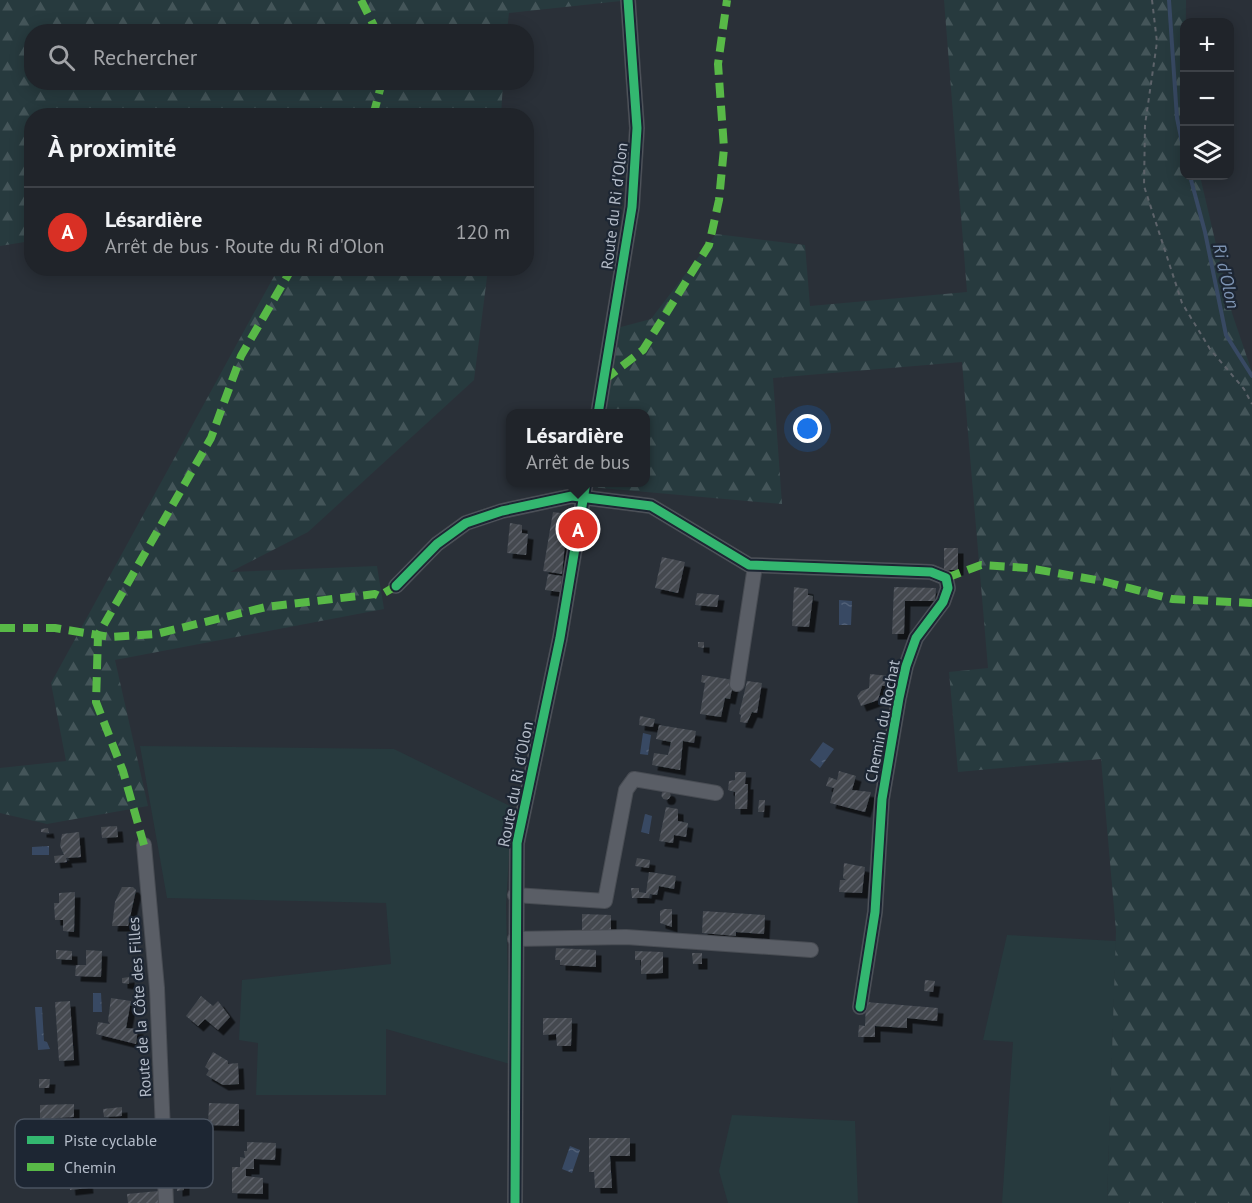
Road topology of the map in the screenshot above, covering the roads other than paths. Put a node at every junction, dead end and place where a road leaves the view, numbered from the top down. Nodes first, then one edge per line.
1 (628, 0) edge
2 (599, 409) edge
3 (585, 487) edge
4 (583, 499) junction
5 (755, 566) junction
6 (396, 586) dead end
7 (738, 684) dead end
8 (716, 793) dead end
9 (144, 845) dead end
10 (515, 895) junction
11 (515, 939) junction
12 (811, 950) dead end
13 (860, 1007) dead end
14 (162, 1119) edge
15 (165, 1188) edge
16 (166, 1203) edge
17 (515, 1203) edge

1 - 2 street, Route du Ri d'Olon
3 - 4 street, Route du Ri d'Olon
4 - 5 street, Chemin du Rochat
4 - 6 street, Chemin du Rochat
4 - 10 street, Route du Ri d'Olon
5 - 7 street
5 - 13 street, Chemin du Rochat
8 - 10 street
9 - 14 street, Route de la Côte des Filles
10 - 11 street, Route du Ri d'Olon
11 - 12 street
11 - 17 street, Route du Ri d'Olon
15 - 16 street, Route de la Côte des Filles

